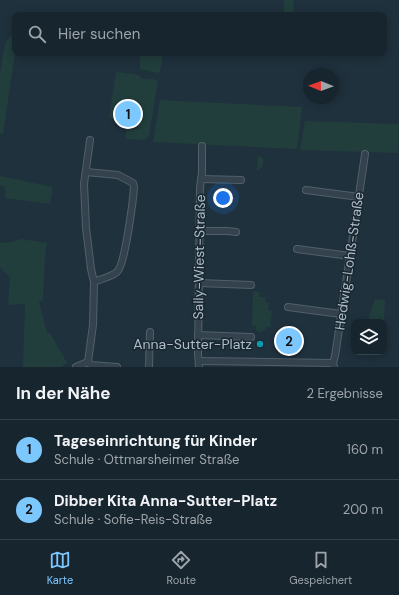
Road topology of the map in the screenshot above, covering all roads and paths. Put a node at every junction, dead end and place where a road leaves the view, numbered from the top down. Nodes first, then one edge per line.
1 (90, 140) dead end
2 (202, 146) dead end
3 (365, 154) dead end
4 (86, 172) junction
5 (201, 179) junction
6 (241, 180) dead end
7 (306, 190) dead end
8 (359, 197) junction
9 (199, 230) junction
10 (236, 232) dead end
11 (297, 249) dead end
12 (350, 256) junction
13 (94, 282) junction
14 (199, 283) junction
15 (251, 285) dead end
16 (288, 307) dead end
17 (341, 314) junction
18 (150, 332) dead end
19 (198, 335) junction
20 (251, 337) dead end
21 (88, 362) junction
22 (199, 364) edge
23 (334, 365) edge
24 (76, 367) edge
25 (117, 367) edge
26 (149, 367) edge

1 - 4 street
2 - 5 street, Sally-Wiest-Straße
3 - 8 street, Hedwig-Lohß-Straße
4 - 13 street
4 - 13 street
5 - 6 street
5 - 9 street, Sally-Wiest-Straße
7 - 8 street
8 - 12 street, Hedwig-Lohß-Straße
9 - 10 street
9 - 14 street, Sally-Wiest-Straße
11 - 12 street
12 - 17 street, Hedwig-Lohß-Straße
13 - 21 street
14 - 15 street
14 - 19 street, Sally-Wiest-Straße
16 - 17 street
17 - 23 street, Hedwig-Lohß-Straße
18 - 26 street
19 - 20 street
19 - 22 street, Sally-Wiest-Straße
21 - 24 street
21 - 25 street
22 - 23 street

